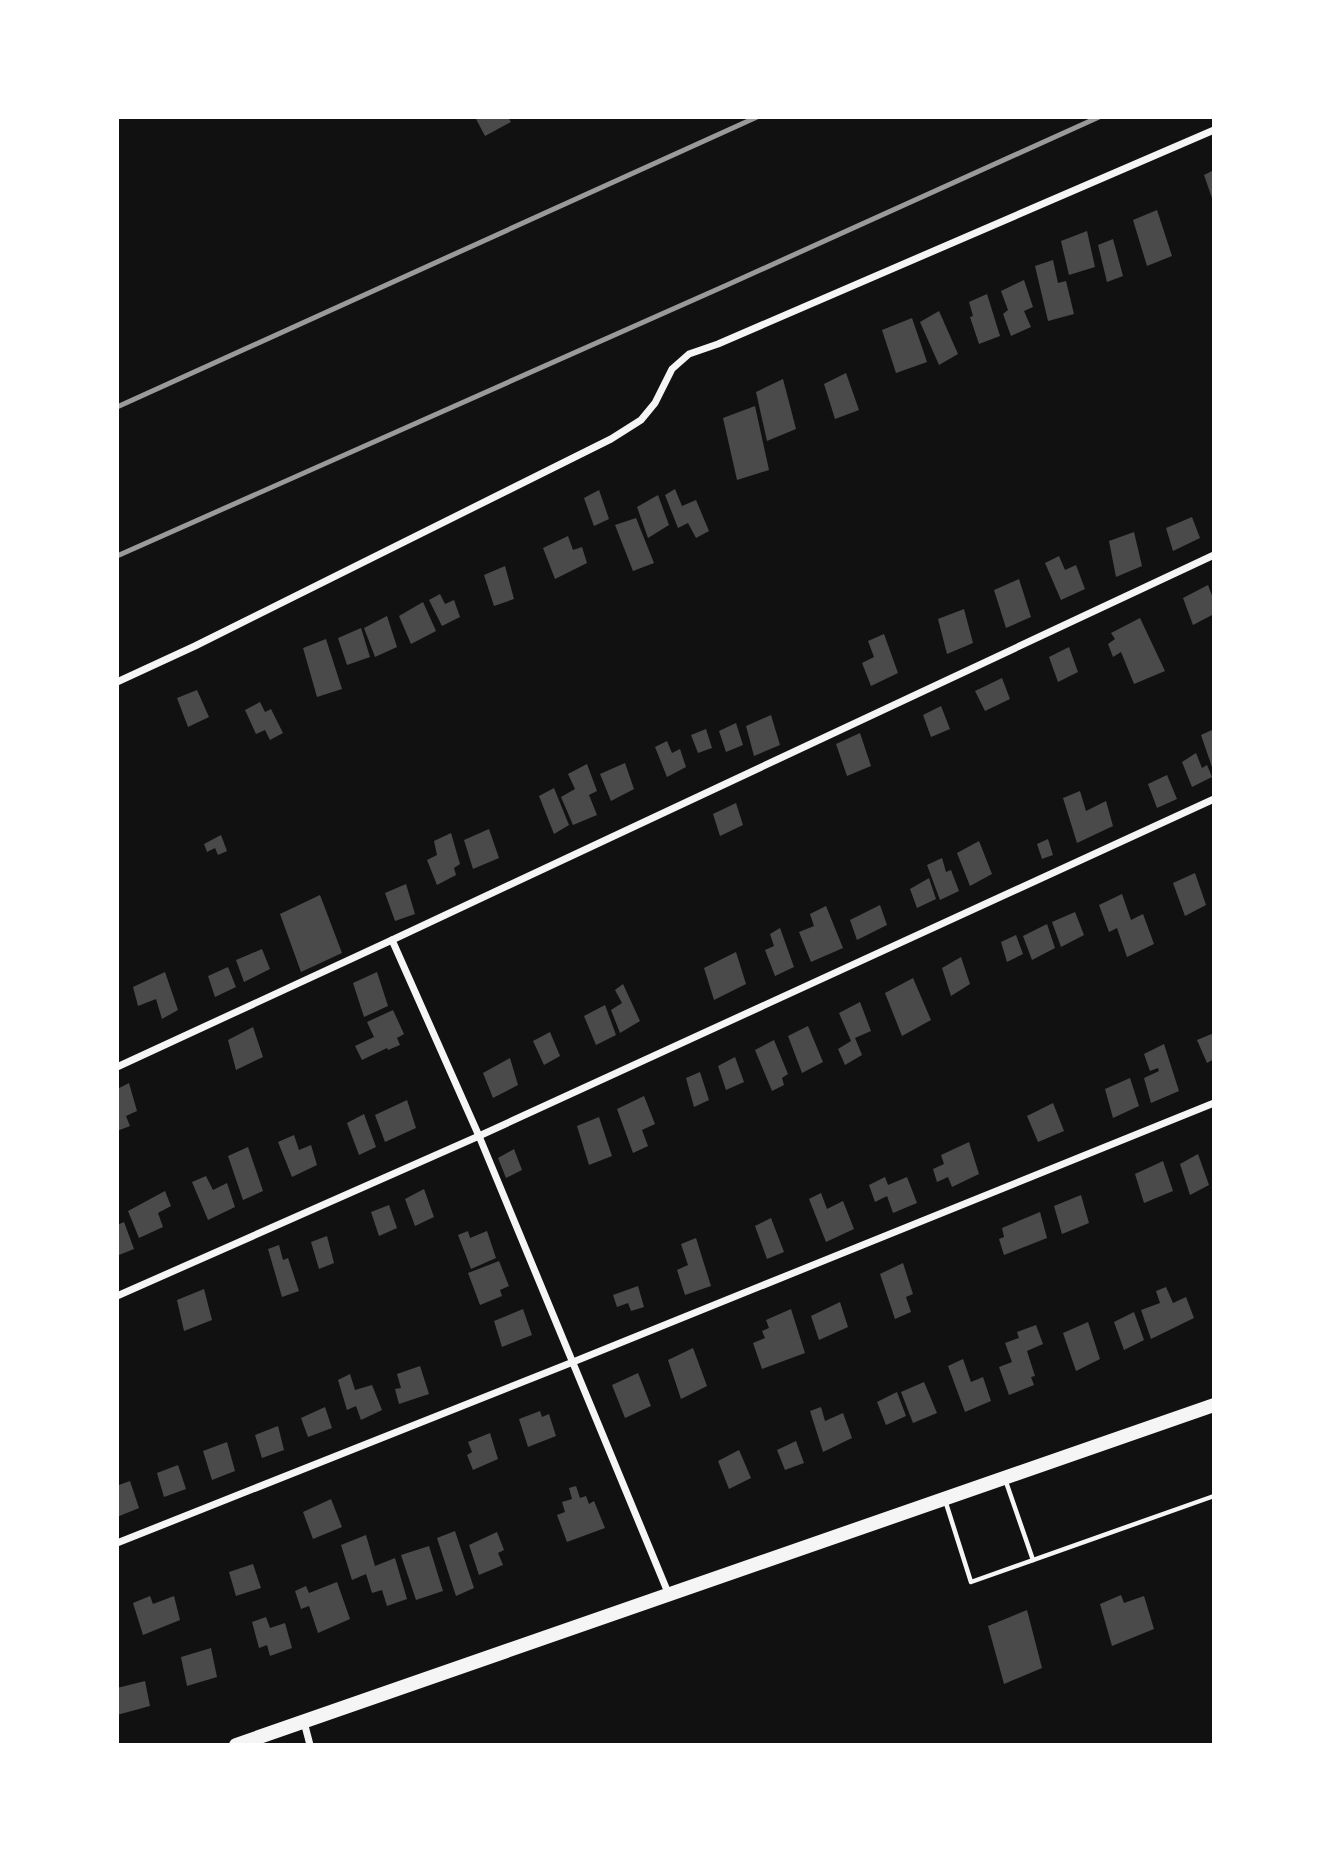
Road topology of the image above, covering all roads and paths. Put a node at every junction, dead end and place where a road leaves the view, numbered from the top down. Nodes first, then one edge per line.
1 (1214, 130) edge
2 (1214, 555) edge
3 (117, 682) edge
4 (1214, 799) edge
5 (391, 940) junction
6 (117, 1067) edge
7 (1214, 1103) edge
8 (479, 1136) junction
9 (117, 1296) edge
10 (573, 1363) junction
11 (1214, 1405) edge
12 (1005, 1478) junction
13 (1214, 1496) edge
14 (944, 1499) junction
15 (117, 1544) edge
16 (1033, 1560) junction
17 (669, 1595) junction
18 (304, 1721) junction
19 (236, 1745) edge
20 (310, 1745) edge

1 - 3 street
2 - 5 street
4 - 8 street
5 - 6 street
5 - 8 street
7 - 10 street
8 - 9 street
8 - 10 street
10 - 15 street
10 - 17 street
11 - 12 main road
12 - 14 main road
12 - 16 lane
13 - 16 lane
14 - 16 lane
14 - 17 main road
17 - 18 main road
18 - 19 main road
18 - 20 street

